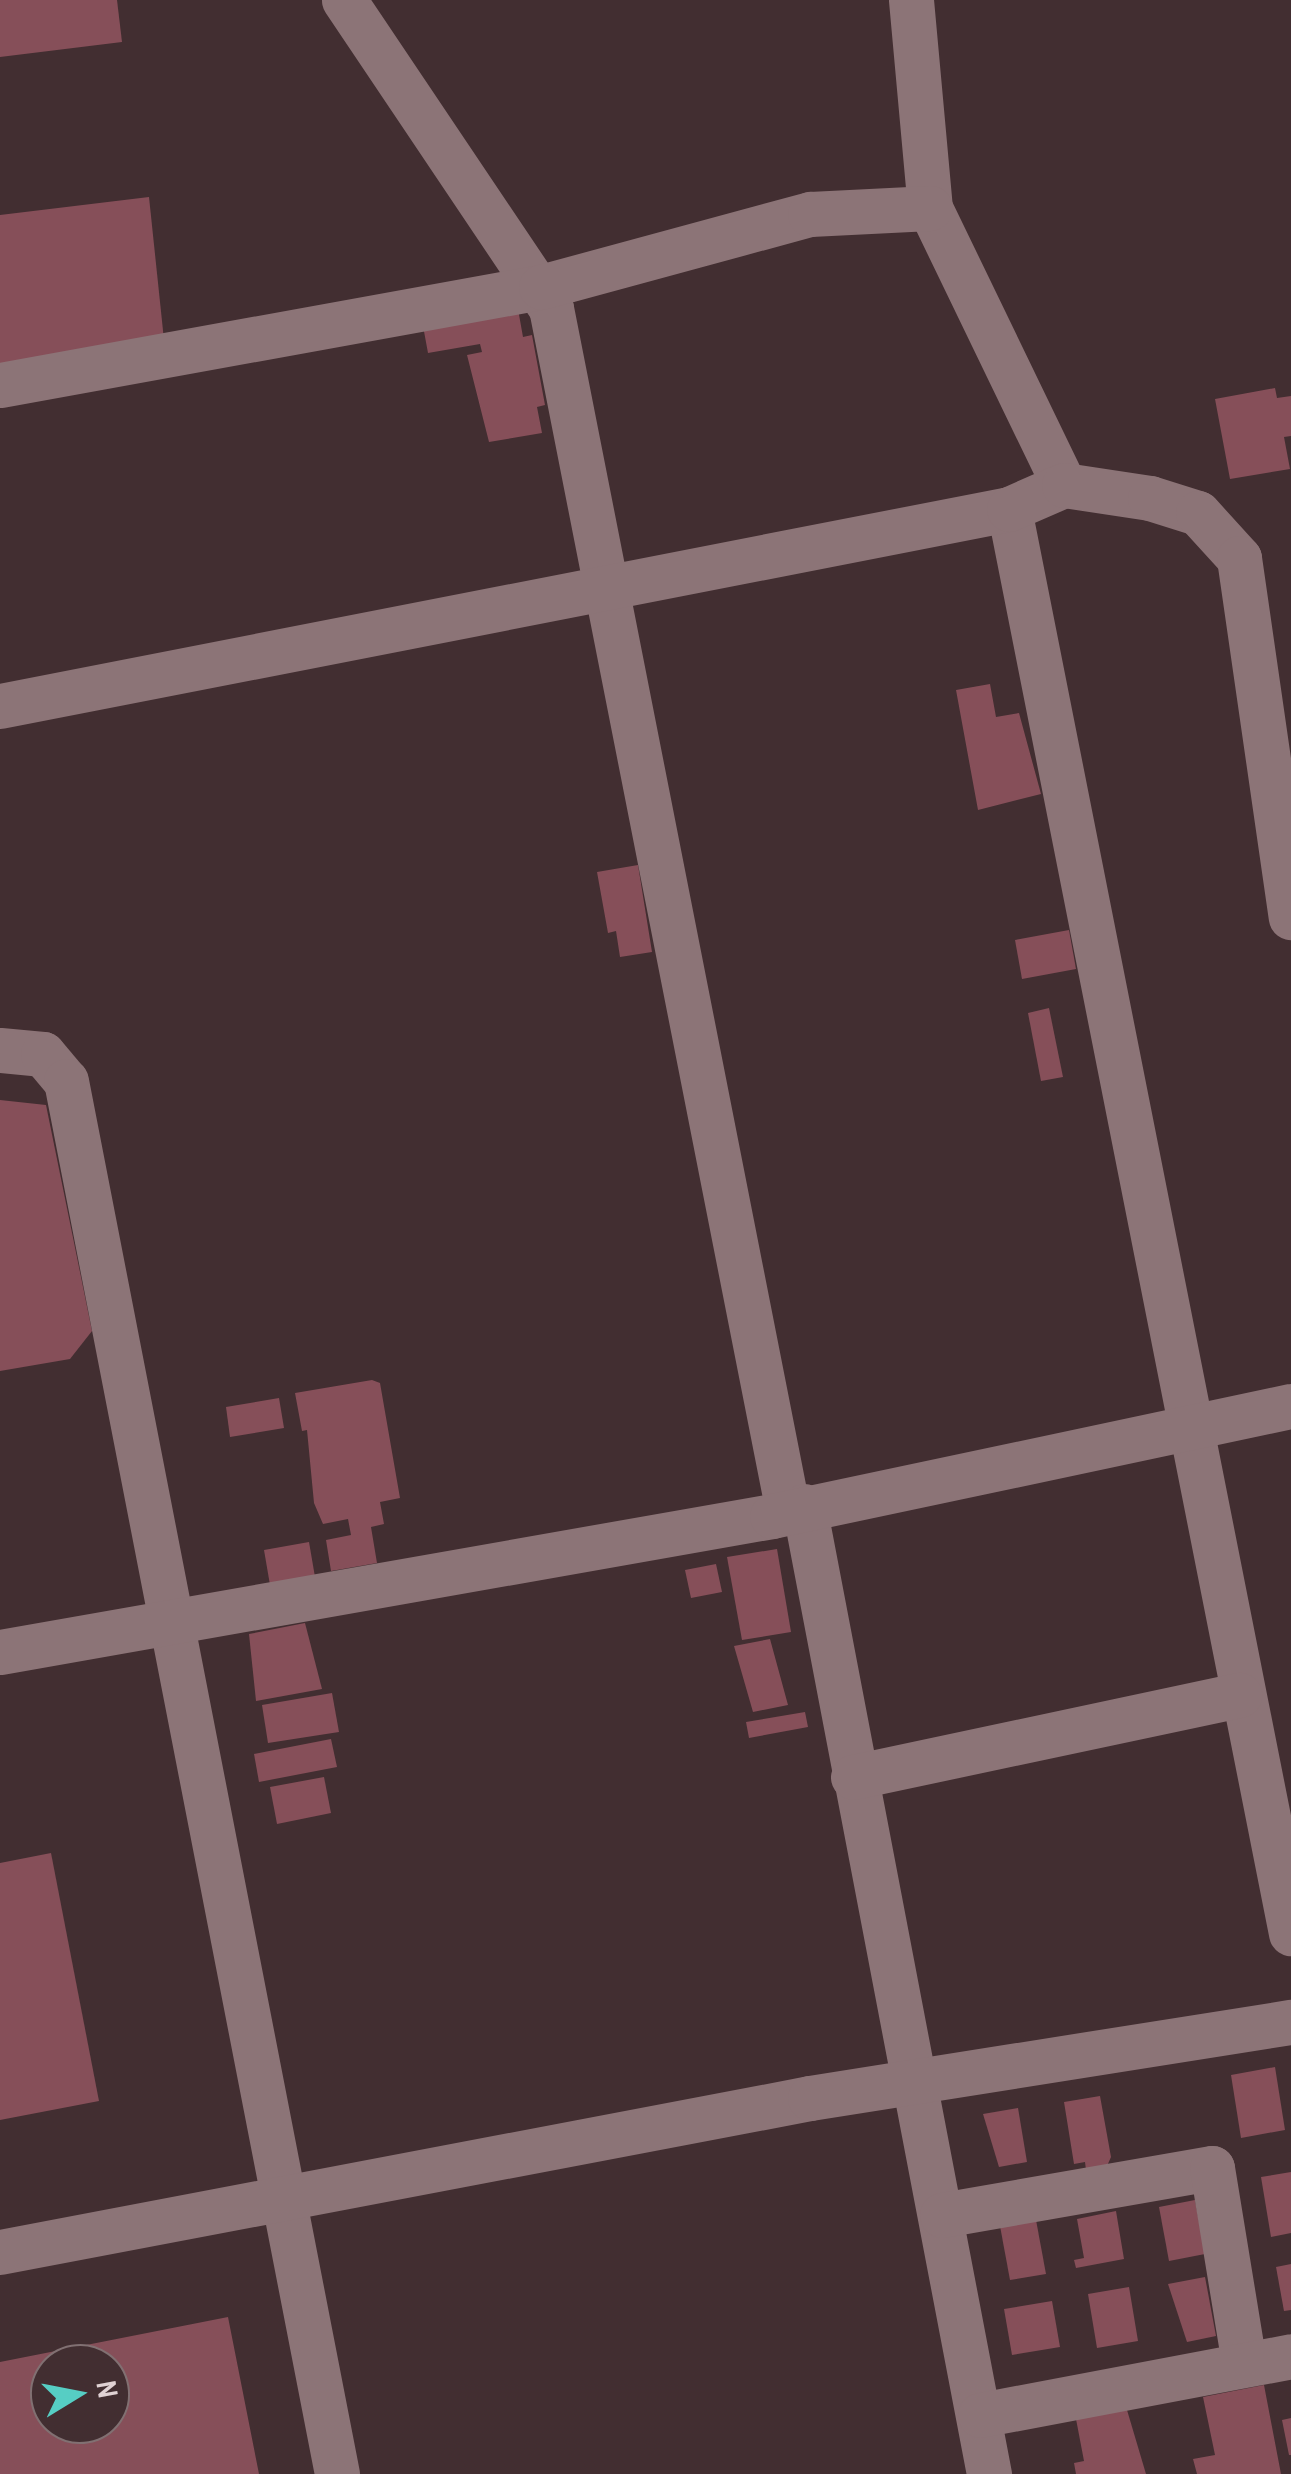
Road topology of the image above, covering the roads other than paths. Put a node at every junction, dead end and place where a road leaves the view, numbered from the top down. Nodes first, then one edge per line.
1 (344, 0) edge
2 (911, 0) edge
3 (930, 208) junction
4 (541, 286) junction
5 (0, 385) edge
6 (1064, 485) junction
7 (1009, 509) junction
8 (605, 584) junction
9 (0, 706) edge
10 (1291, 917) edge
11 (0, 1050) edge
12 (1291, 1406) edge
13 (1193, 1431) junction
14 (796, 1509) junction
15 (170, 1625) junction
16 (0, 1652) edge
17 (1240, 1695) junction
18 (853, 1777) junction
19 (1291, 1933) edge
20 (1291, 2022) edge
21 (914, 2086) junction
22 (285, 2202) junction
23 (942, 2215) junction
24 (0, 2252) edge
25 (1291, 2356) edge
26 (1244, 2362) junction
27 (980, 2415) junction
28 (337, 2474) edge
29 (989, 2474) edge

1 - 4 street
2 - 3 street
3 - 4 street
3 - 6 street
4 - 5 street
4 - 8 street
6 - 7 street
6 - 10 street
7 - 8 street
7 - 13 street
8 - 9 street
8 - 14 street
11 - 15 street
12 - 13 street
13 - 14 street
13 - 17 street
14 - 15 street
14 - 18 street
15 - 16 street
15 - 22 street
17 - 18 street
17 - 19 street
18 - 21 street
20 - 21 street
21 - 22 street
21 - 23 street
22 - 24 street
22 - 28 street
23 - 26 street
23 - 27 street
25 - 26 street
26 - 27 street
27 - 29 street

